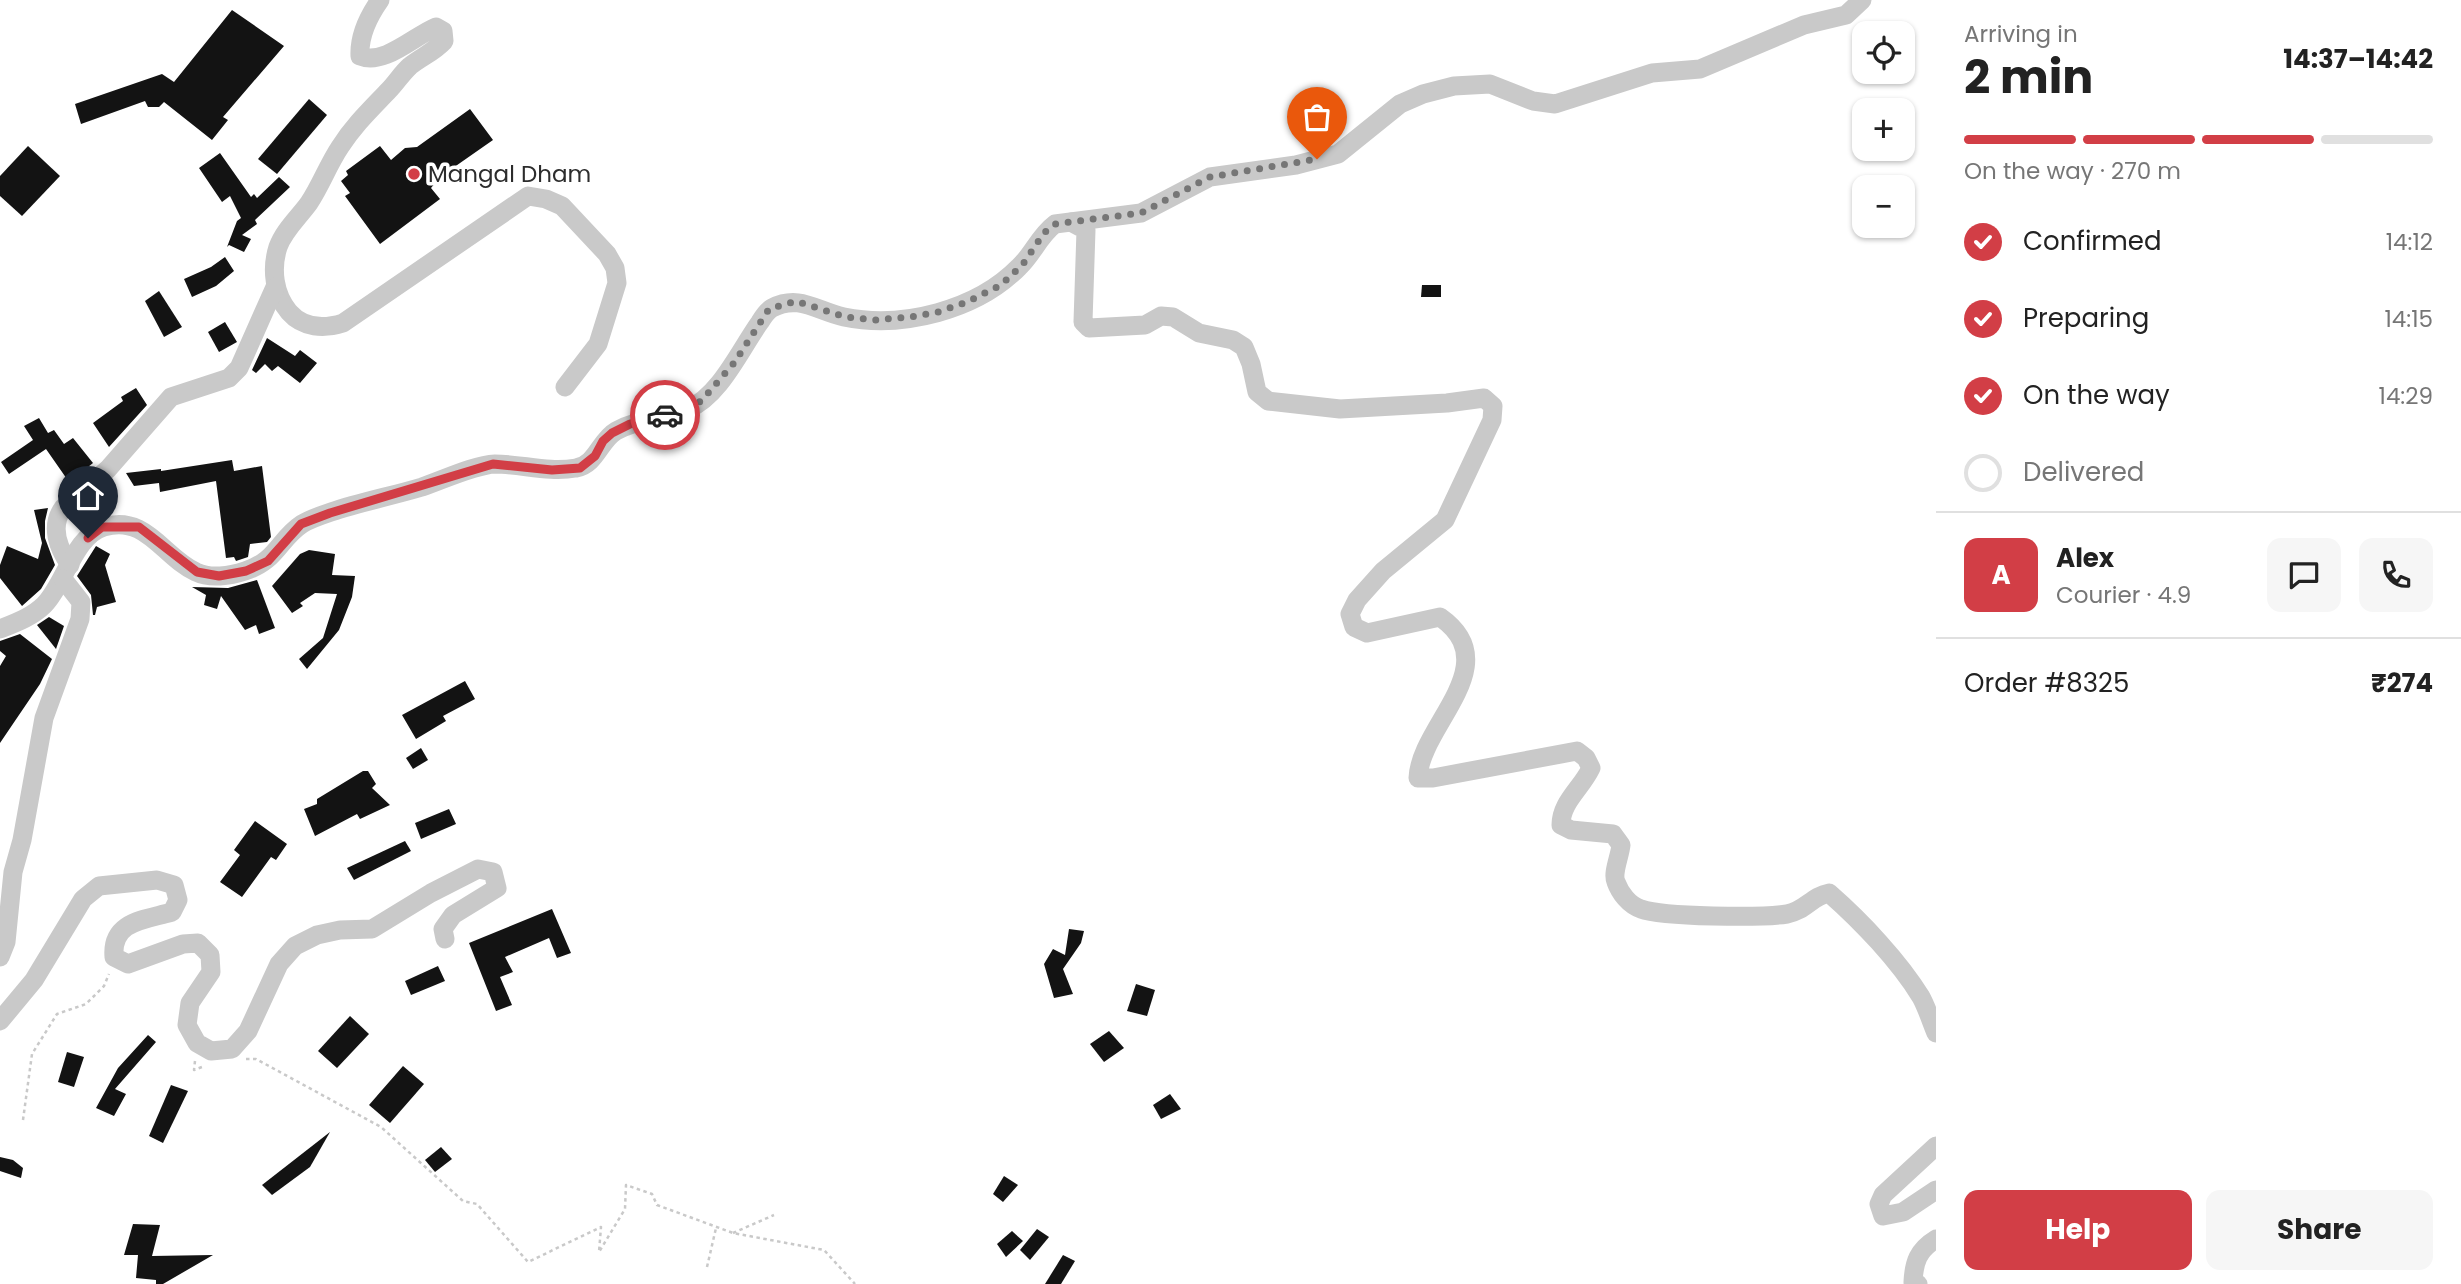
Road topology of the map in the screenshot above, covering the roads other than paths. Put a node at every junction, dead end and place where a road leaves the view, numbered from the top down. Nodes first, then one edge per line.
1 (380, 0) edge
2 (1862, 0) edge
3 (1071, 222) junction
4 (275, 287) junction
5 (565, 387) dead end
6 (66, 572) junction
7 (0, 629) edge
8 (445, 939) dead end
9 (0, 957) edge
10 (0, 1021) edge
11 (1936, 1033) edge
12 (1936, 1146) edge
13 (1936, 1190) edge
14 (1936, 1239) edge
15 (1918, 1284) edge

1 - 4 street
2 - 3 street
3 - 6 street
3 - 11 street
4 - 5 street
4 - 6 street
6 - 7 street
6 - 9 street
8 - 10 street
12 - 13 street
14 - 15 street

